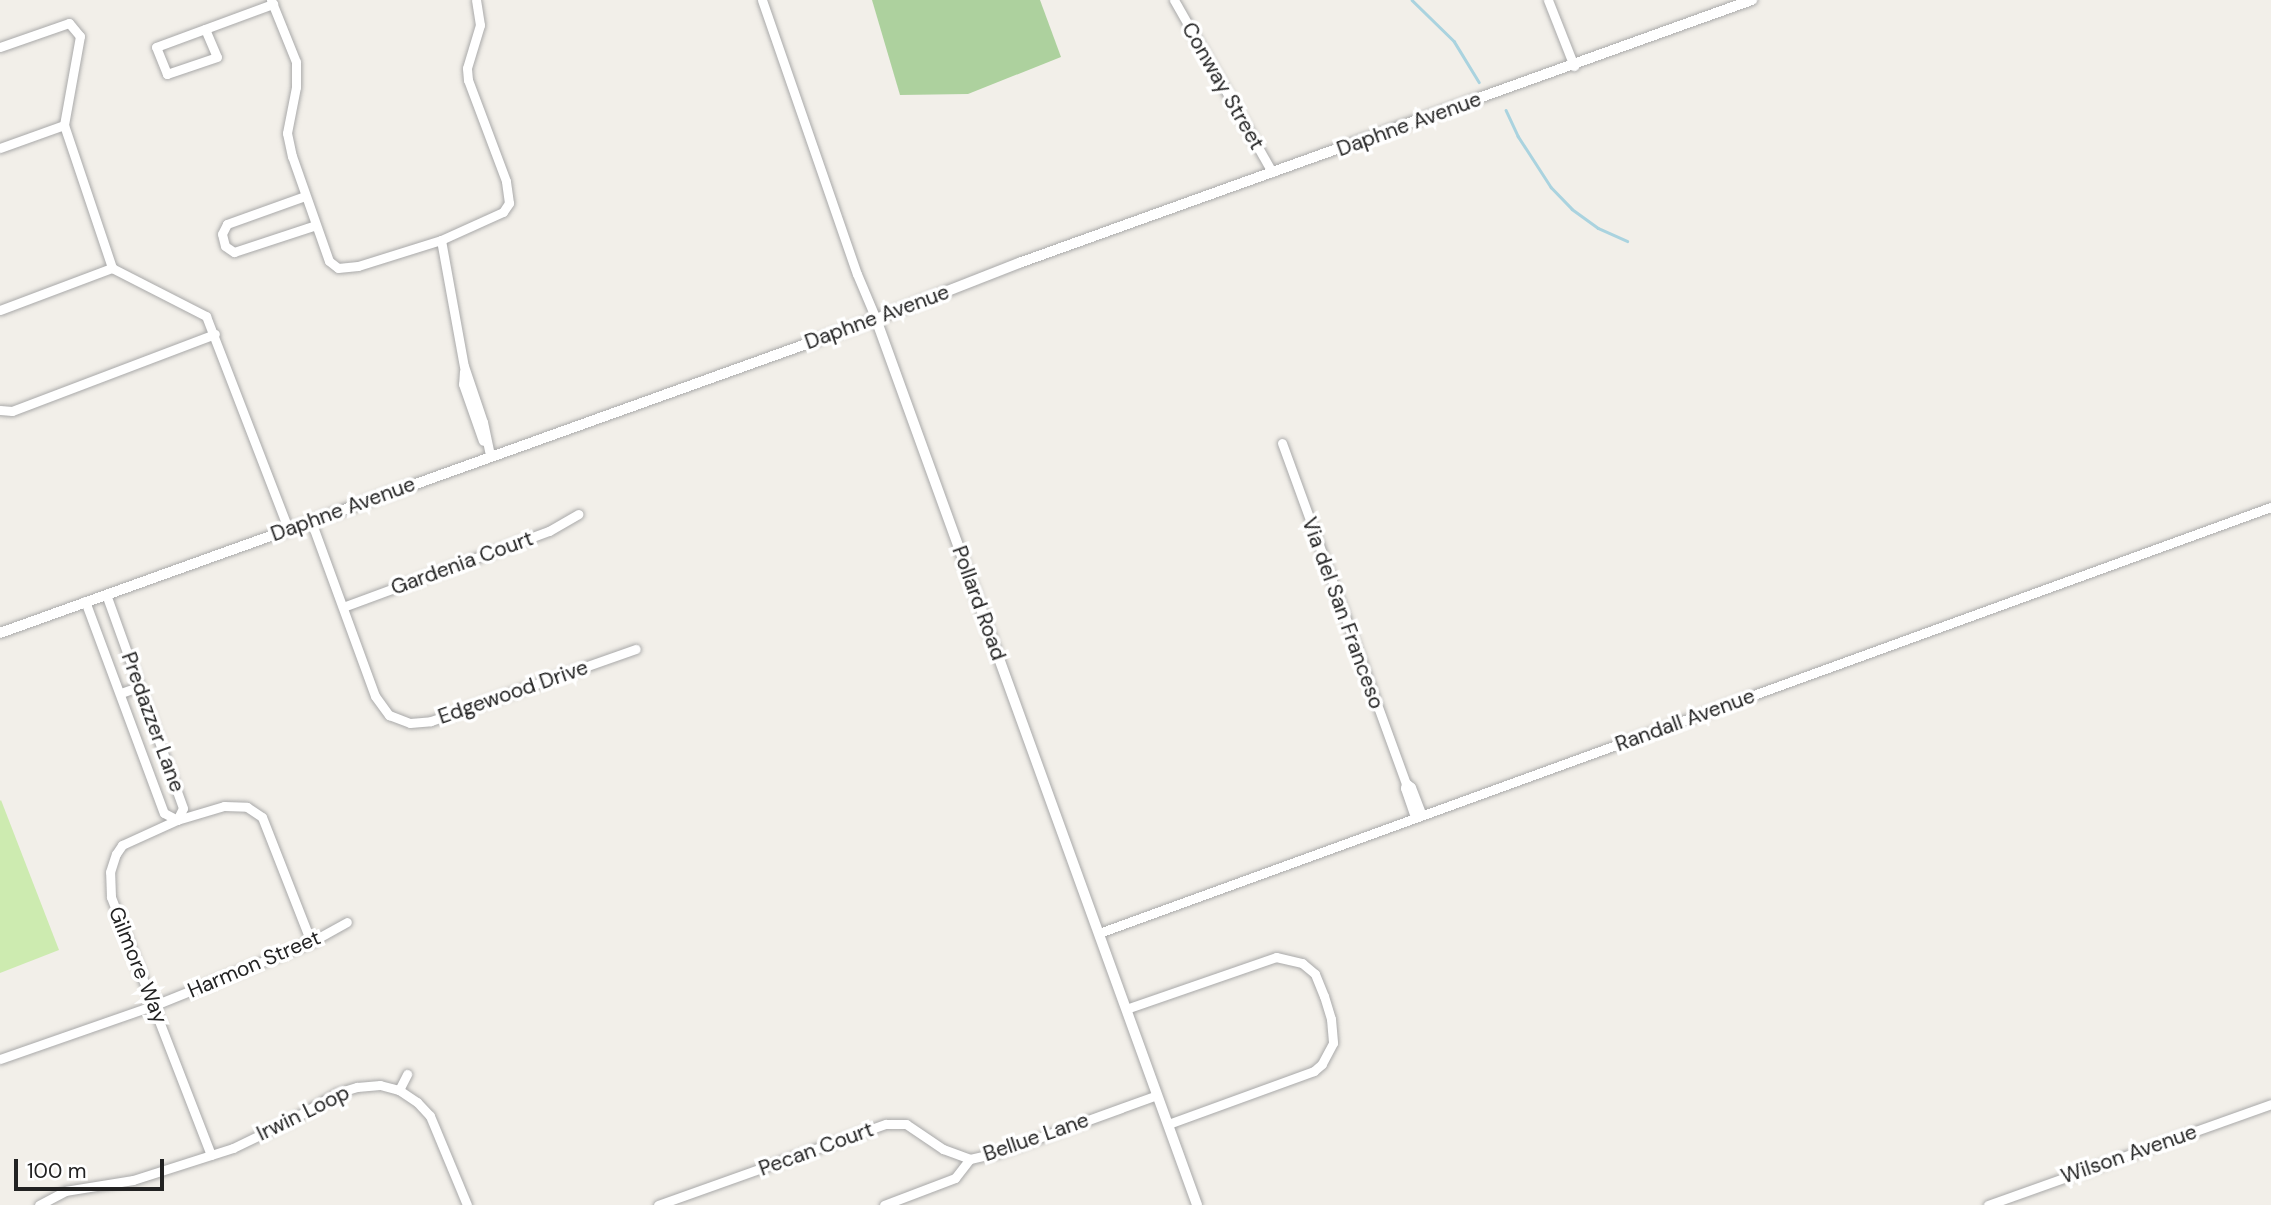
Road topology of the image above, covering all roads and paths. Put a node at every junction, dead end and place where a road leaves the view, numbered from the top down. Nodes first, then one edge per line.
1 (476, 0) edge
2 (762, 0) edge
3 (1174, 0) edge
4 (1548, 0) edge
5 (1752, 0) edge
6 (272, 2) edge
7 (205, 29) junction
8 (0, 47) edge
9 (1574, 66) junction
10 (64, 125) junction
11 (0, 148) edge
12 (1272, 172) junction
13 (305, 196) junction
14 (316, 225) junction
15 (441, 240) junction
16 (112, 268) junction
17 (0, 310) edge
18 (876, 319) junction
19 (215, 334) junction
20 (0, 410) edge
21 (1282, 443) dead end
22 (489, 456) junction
23 (2271, 507) edge
24 (579, 514) dead end
25 (311, 521) junction
26 (288, 529) junction
27 (106, 594) junction
28 (85, 601) junction
29 (343, 607) junction
30 (0, 633) edge
31 (636, 649) dead end
32 (140, 686) junction
33 (121, 693) junction
34 (1419, 816) junction
35 (177, 820) junction
36 (347, 922) dead end
37 (1099, 933) junction
38 (311, 942) junction
39 (155, 1005) junction
40 (1126, 1009) junction
41 (0, 1059) edge
42 (407, 1074) dead end
43 (398, 1090) junction
44 (1157, 1095) junction
45 (2271, 1104) edge
46 (1168, 1124) junction
47 (211, 1155) junction
48 (970, 1159) junction
49 (39, 1205) edge
50 (467, 1205) edge
51 (658, 1205) edge
52 (884, 1205) edge
53 (1197, 1205) edge
54 (1988, 1205) edge

1 - 15 street
2 - 18 street, Pollard Road
3 - 12 street, Conway Street
4 - 9 street
5 - 9 street, Daphne Avenue
6 - 7 street
6 - 13 street
7 - 7 street
8 - 10 street
9 - 12 street, Daphne Avenue
10 - 11 street
10 - 16 street
12 - 18 street, Daphne Avenue
13 - 14 street
13 - 14 street
14 - 15 street
15 - 22 street
16 - 17 street
16 - 19 street
18 - 22 street, Daphne Avenue
18 - 37 street, Pollard Road
19 - 20 street
19 - 26 street
21 - 34 street, Via del San Franceso
22 - 25 street, Daphne Avenue
23 - 34 street, Randall Avenue
24 - 29 street, Gardenia Court
25 - 26 street, Daphne Avenue
25 - 29 street, Edgewood Drive
26 - 27 street, Daphne Avenue
27 - 28 street, Daphne Avenue
27 - 32 street, Predazzer Lane
28 - 30 street, Daphne Avenue
28 - 33 street, Predazzer Lane
29 - 31 street, Edgewood Drive
32 - 33 street
32 - 35 street, Predazzer Lane
33 - 35 street, Predazzer Lane
34 - 37 street, Randall Avenue
35 - 38 street, Gilmore Way
35 - 39 street, Gilmore Way
36 - 38 street, Harmon Street
37 - 40 street, Pollard Road
38 - 39 street, Harmon Street
39 - 41 street, Harmon Street
39 - 47 street, Gilmore Way
40 - 44 street, Pollard Road
40 - 46 street
42 - 43 street
43 - 47 street, Irwin Loop
43 - 50 street
44 - 46 street, Pollard Road
44 - 48 street, Bellue Lane
45 - 54 street, Wilson Avenue
46 - 53 street, Pollard Road
47 - 49 street, Irwin Loop
48 - 51 street, Pecan Court
48 - 52 street, Bellue Lane

